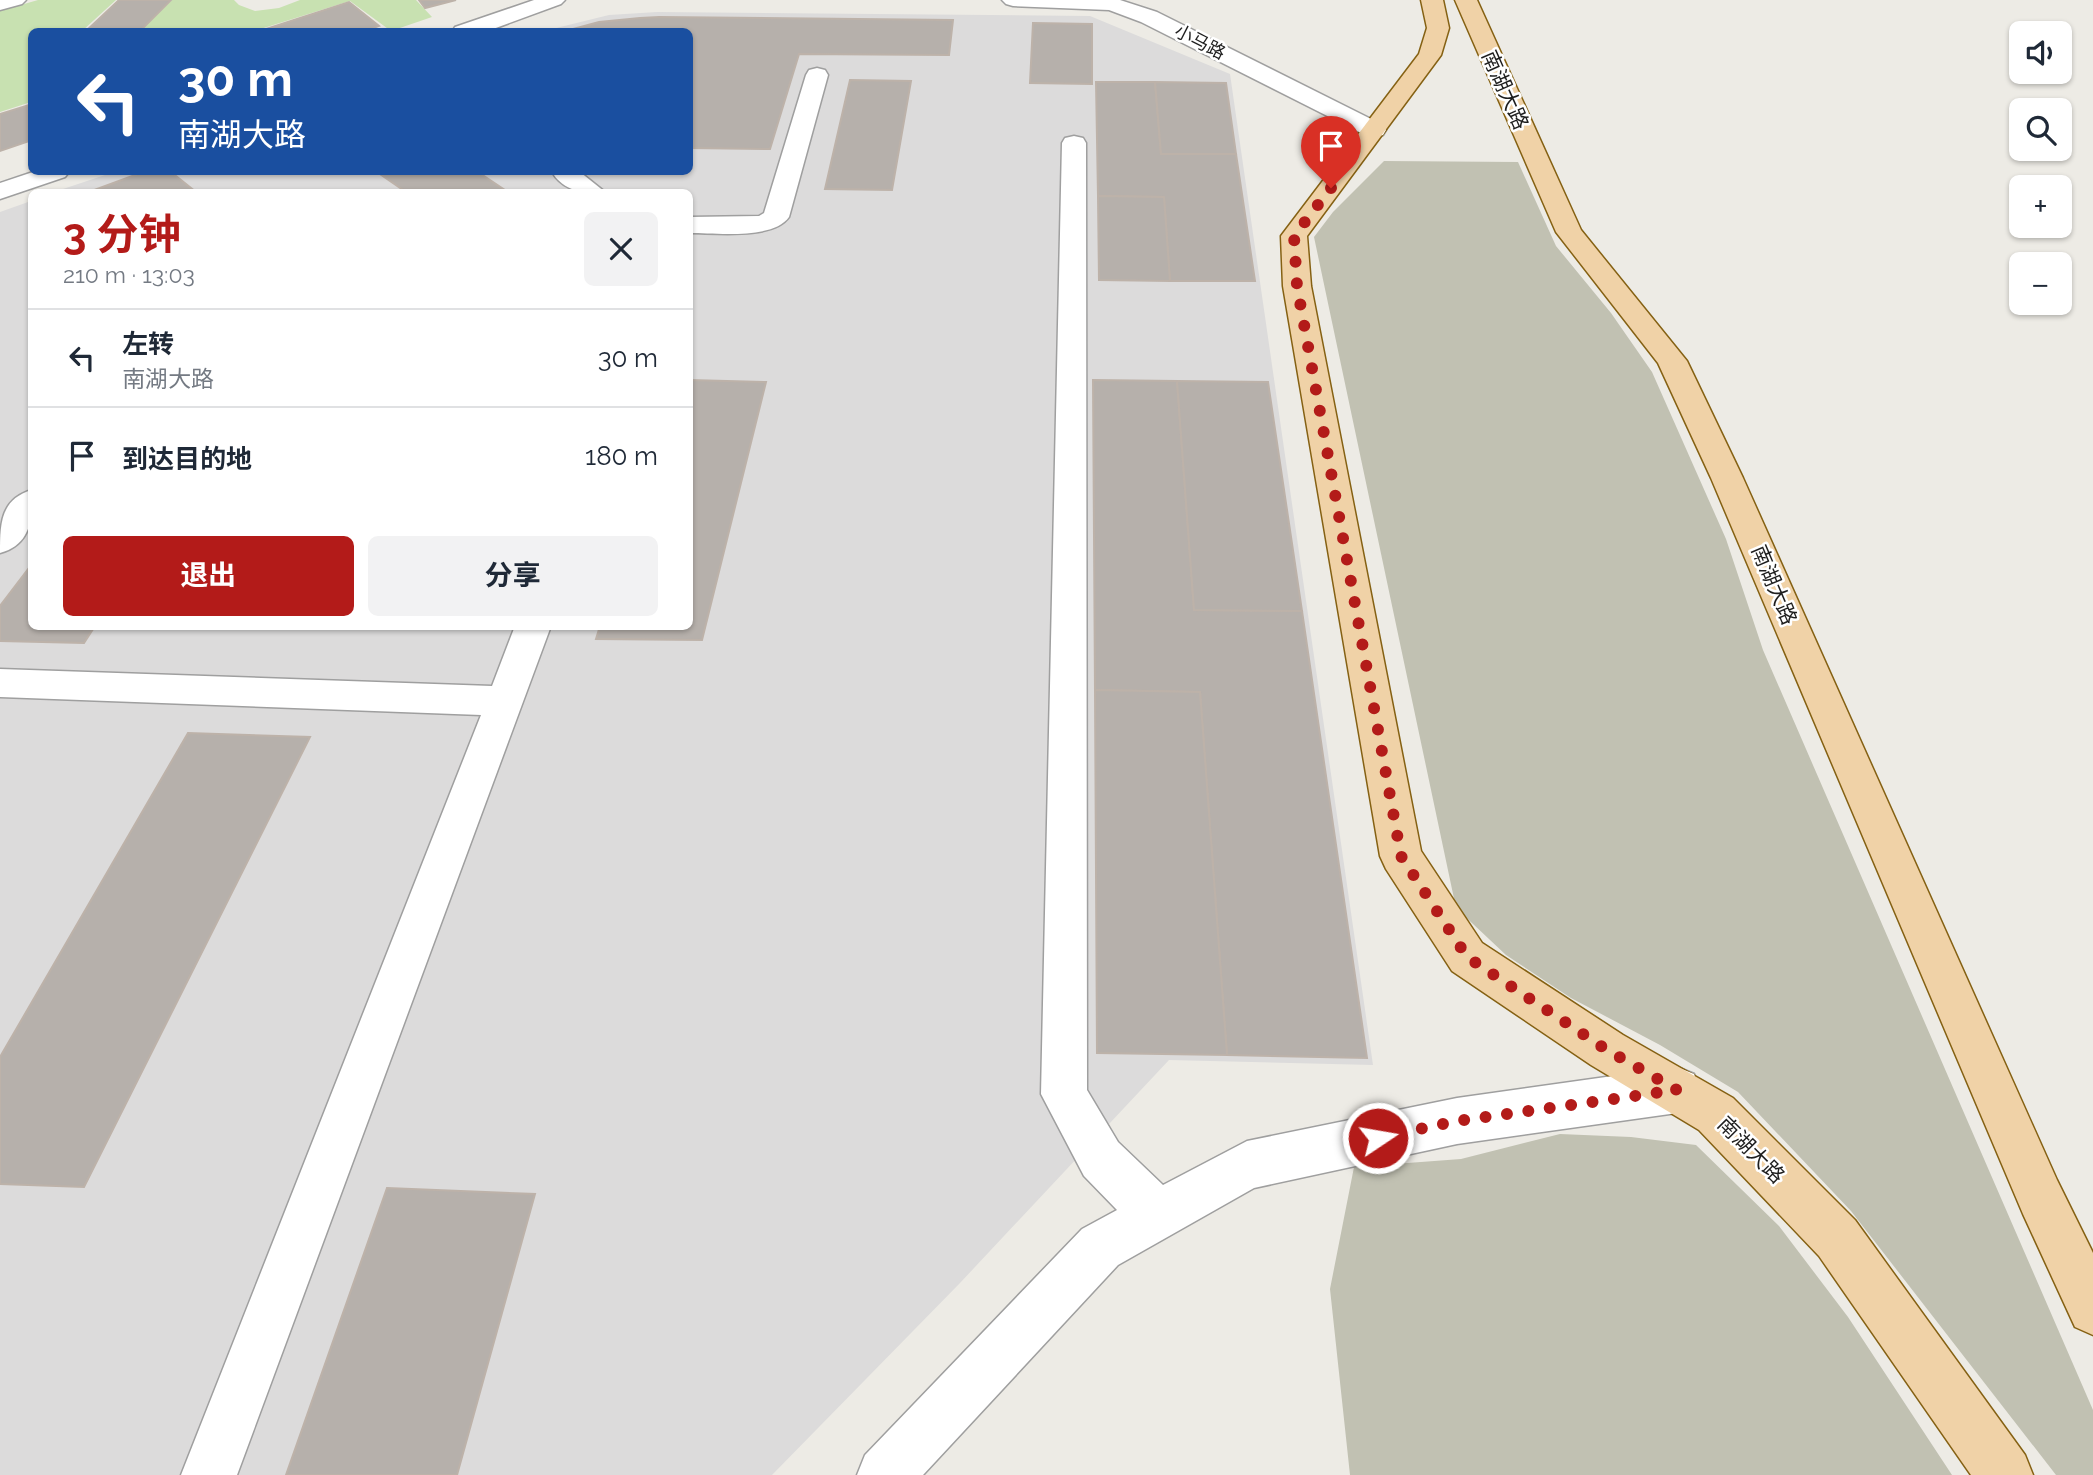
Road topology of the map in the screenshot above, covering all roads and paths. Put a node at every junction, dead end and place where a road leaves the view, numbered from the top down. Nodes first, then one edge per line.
1 (15, 0) edge
2 (554, 0) edge
3 (1013, 0) edge
4 (1432, 0) edge
5 (1466, 0) edge
6 (0, 4) edge
7 (474, 28) edge
8 (817, 75) dead end
9 (1374, 130) junction
10 (1074, 143) dead end
11 (47, 175) edge
12 (568, 175) edge
13 (588, 189) edge
14 (0, 191) edge
15 (693, 225) edge
16 (28, 506) edge
17 (0, 541) edge
18 (532, 630) edge
19 (0, 683) edge
20 (505, 701) junction
21 (1677, 1090) junction
22 (1157, 1214) junction
23 (2093, 1309) edge
24 (209, 1475) edge
25 (885, 1475) edge
26 (2005, 1475) edge

1 - 6 street
2 - 7 street
3 - 9 street, 小马路
4 - 9 main road, 南湖大路
5 - 23 main road, 南湖大路
8 - 15 street
9 - 21 main road, 南湖大路
10 - 22 street
11 - 14 street
12 - 13 street
16 - 17 street
18 - 20 street
19 - 20 street
20 - 24 street
21 - 22 street
21 - 26 main road, 南湖大路
22 - 25 street

